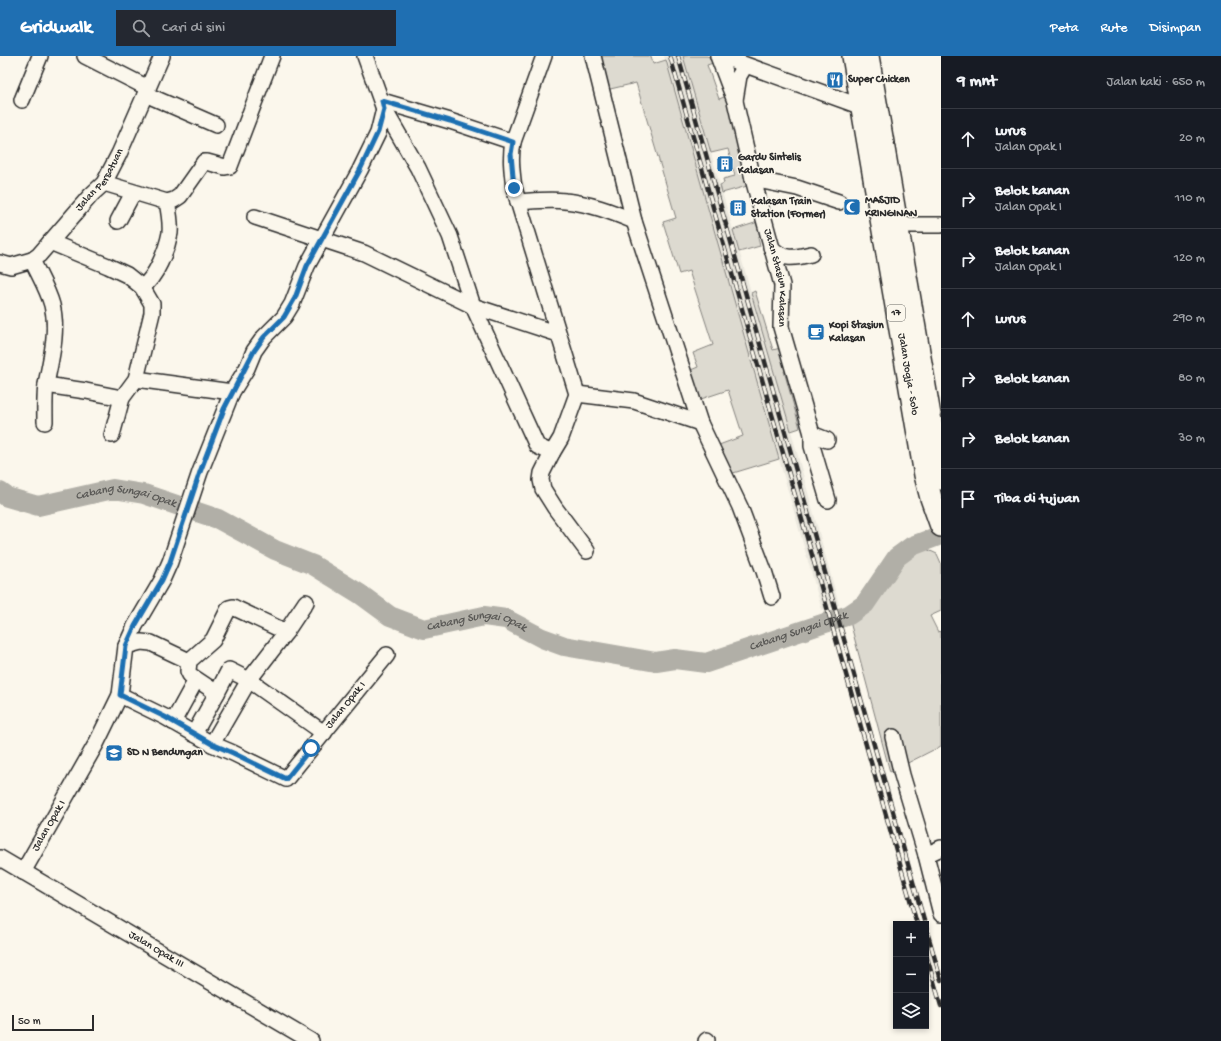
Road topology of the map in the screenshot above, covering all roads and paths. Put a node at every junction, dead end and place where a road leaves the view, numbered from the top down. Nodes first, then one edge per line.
1 (40, 56) edge
2 (85, 56) edge
3 (162, 56) edge
4 (272, 56) edge
5 (365, 56) edge
6 (544, 56) edge
7 (593, 56) edge
8 (720, 56) edge
9 (853, 56) edge
10 (868, 56) edge
11 (745, 66) junction
12 (147, 91) junction
13 (22, 100) dead end
14 (735, 101) junction
15 (386, 105) junction
16 (869, 106) junction
17 (216, 125) dead end
18 (513, 142) junction
19 (752, 179) junction
20 (104, 183) junction
21 (133, 193) junction
22 (167, 202) junction
23 (518, 202) junction
24 (839, 202) dead end
25 (255, 217) dead end
26 (118, 221) dead end
27 (634, 221) junction
28 (897, 225) junction
29 (941, 225) edge
30 (322, 239) junction
31 (50, 242) junction
32 (771, 247) junction
33 (811, 254) dead end
34 (32, 260) junction
35 (6, 264) edge
36 (142, 287) junction
37 (473, 306) junction
38 (558, 334) junction
39 (136, 379) junction
40 (46, 385) junction
41 (232, 392) junction
42 (577, 394) junction
43 (122, 398) junction
44 (45, 422) dead end
45 (700, 423) junction
46 (812, 434) junction
47 (112, 435) dead end
48 (827, 440) dead end
49 (552, 453) junction
50 (941, 479) edge
51 (828, 500) dead end
52 (939, 521) edge
53 (587, 551) dead end
54 (772, 597) dead end
55 (306, 602) dead end
56 (286, 632) junction
57 (126, 646) junction
58 (387, 655) dead end
59 (189, 661) junction
60 (196, 680) junction
61 (249, 680) junction
62 (216, 693) junction
63 (120, 695) junction
64 (173, 722) junction
65 (324, 733) junction
66 (194, 734) junction
67 (893, 737) dead end
68 (212, 744) junction
69 (941, 848) edge
70 (926, 855) junction
71 (0, 858) edge
72 (23, 872) junction
73 (941, 914) edge
74 (311, 1041) edge

1 - 13 street
2 - 12 street
3 - 12 street, Jalan Persatuan
4 - 22 street
5 - 15 street
6 - 18 street
7 - 27 street
8 - 11 street
8 - 14 street, Jalan Stasiun Kalasan
9 - 16 highway, Jalan Jogja - Solo / 17
10 - 16 highway, Jalan Jogja - Solo / 17
11 - 14 street
11 - 16 street
12 - 17 street
12 - 20 street, Jalan Persatuan
14 - 19 street, Jalan Stasiun Kalasan
15 - 18 street
15 - 30 street, Jalan Opak I
15 - 37 street
16 - 28 highway, Jalan Jogja - Solo / 17
16 - 52 highway, Jalan Jogja - Solo / 17
18 - 23 street
19 - 24 street
19 - 32 street, Jalan Stasiun Kalasan
20 - 21 street
20 - 31 street, Jalan Persatuan
21 - 22 street
21 - 26 street
22 - 36 street
23 - 27 street
23 - 38 street
25 - 30 street
27 - 45 street
28 - 29 street
28 - 50 highway, Jalan Jogja - Solo / 17
30 - 37 street
30 - 41 street, Jalan Opak I
31 - 34 street, Jalan Persatuan
31 - 36 street
32 - 33 street
32 - 46 street, Jalan Stasiun Kalasan
34 - 35 street, Jalan Persatuan
34 - 40 street
36 - 39 street
37 - 38 street
37 - 49 street
38 - 42 street
39 - 41 street
39 - 43 street
40 - 43 street
40 - 44 street
41 - 57 street, Jalan Opak I
42 - 45 street
42 - 49 street
43 - 47 street
45 - 54 street
46 - 48 street
46 - 51 street, Jalan Stasiun Kalasan
49 - 53 street
55 - 56 street
56 - 59 street
56 - 61 street
57 - 59 street
57 - 63 street, Jalan Opak I
58 - 65 street, Jalan Opak I
59 - 60 street
60 - 62 street
60 - 64 street
61 - 62 street
61 - 65 street
61 - 68 street
62 - 66 street
63 - 64 street, Jalan Opak I
63 - 72 street, Jalan Opak I
64 - 66 street, Jalan Opak I
65 - 68 street, Jalan Opak I
66 - 68 street, Jalan Opak I
67 - 70 street
69 - 70 street
70 - 73 street
71 - 72 street, Jalan Opak III
72 - 74 street, Jalan Opak III

